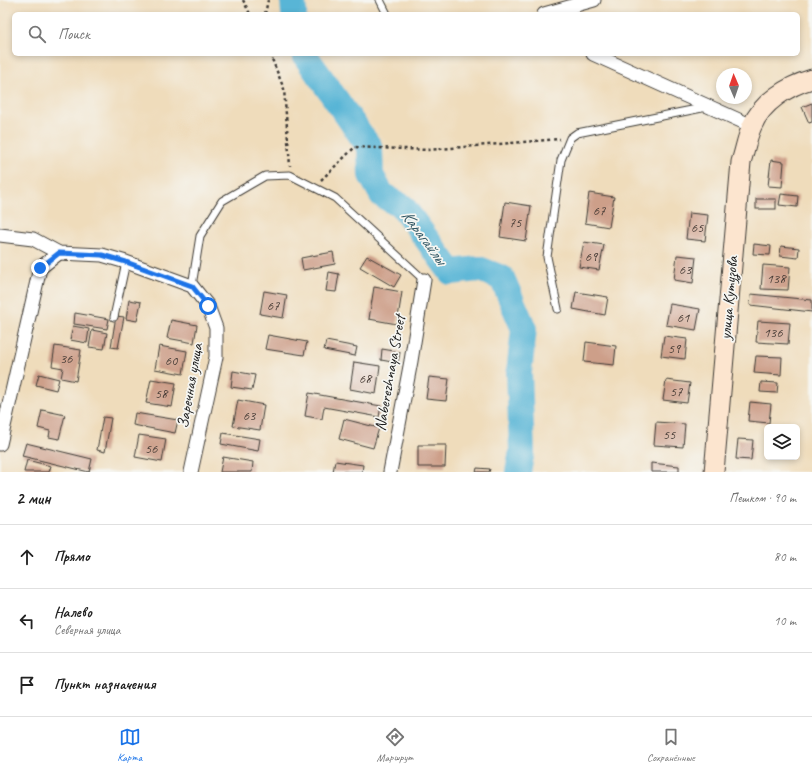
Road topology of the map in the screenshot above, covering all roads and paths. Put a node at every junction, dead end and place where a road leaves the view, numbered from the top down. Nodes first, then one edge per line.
1 (243, 0) edge
2 (268, 0) edge
3 (380, 0) edge
4 (594, 0) edge
5 (249, 12) edge
6 (265, 12) edge
7 (385, 12) edge
8 (551, 12) edge
9 (271, 56) edge
10 (597, 56) edge
11 (812, 79) edge
12 (709, 106) junction
13 (752, 126) junction
14 (570, 138) junction
15 (290, 175) junction
16 (314, 187) junction
17 (0, 235) edge
18 (59, 253) junction
19 (126, 262) junction
20 (424, 280) joint
21 (192, 286) junction
22 (558, 309) dead end
23 (114, 317) dead end
24 (0, 444) edge
25 (191, 472) edge
26 (390, 472) edge
27 (714, 472) edge

1 - 5 path
2 - 6 path
3 - 7 lane
4 - 8 street
9 - 15 path
10 - 12 street
11 - 13 main road, улица Кутузова
12 - 13 street
12 - 14 lane
13 - 27 main road, улица Кутузова
14 - 16 path
14 - 22 lane
15 - 16 lane
15 - 21 lane
16 - 20 lane
17 - 18 street
18 - 19 street
18 - 24 street
19 - 21 street
19 - 23 lane
20 - 26 street, Naberezhnaya Street
21 - 25 street, Заречная улица

